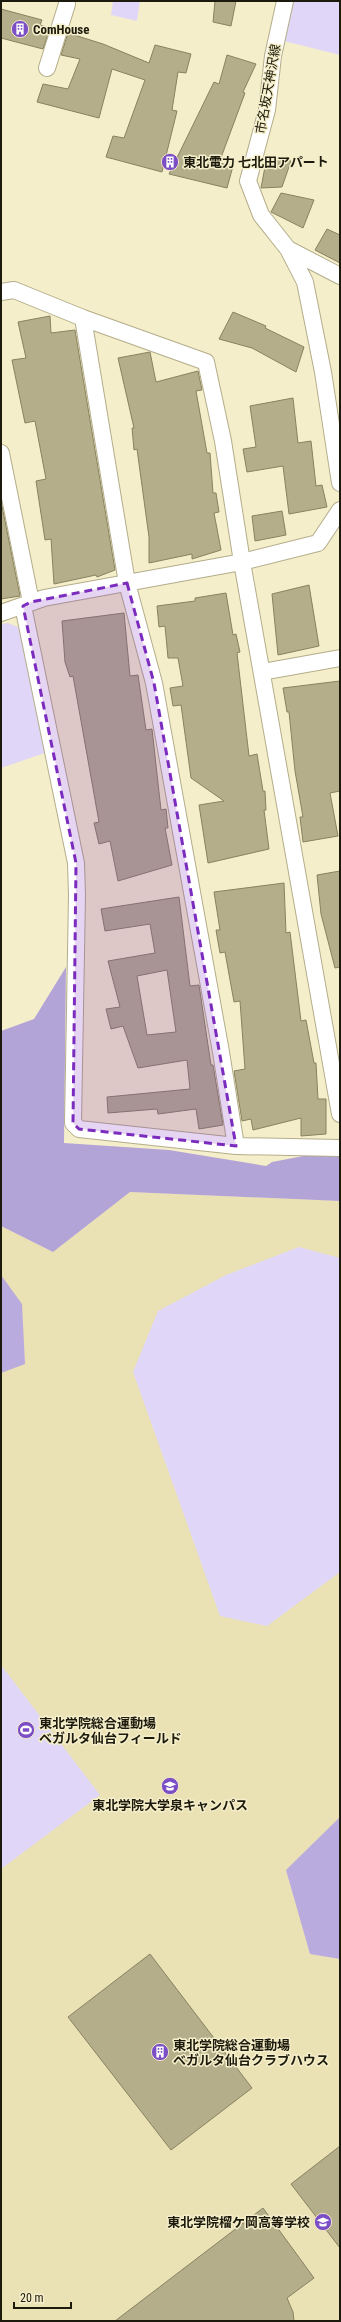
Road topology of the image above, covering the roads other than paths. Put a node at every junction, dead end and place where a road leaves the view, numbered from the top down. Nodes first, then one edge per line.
1 (285, 1) edge
2 (67, 4) dead end
3 (46, 68) dead end
4 (288, 249) junction
5 (340, 276) edge
6 (1, 292) edge
7 (83, 318) junction
8 (336, 429) edge
9 (1, 454) edge
10 (340, 483) edge
11 (340, 510) edge
12 (242, 562) junction
13 (128, 583) junction
14 (27, 604) junction
15 (1, 613) edge
16 (340, 658) edge
17 (262, 672) junction
18 (340, 1114) edge
19 (236, 1146) junction
20 (340, 1148) edge

1 - 4 street, 市名坂天神沢線
2 - 3 street
4 - 5 street, 市名坂天神沢線
4 - 8 street
6 - 7 street
7 - 12 street
7 - 13 street
8 - 10 street
9 - 14 street
11 - 12 street
12 - 13 street
12 - 17 street
13 - 14 street
13 - 19 street
14 - 15 street
14 - 19 street
16 - 17 street
17 - 18 street
19 - 20 street

